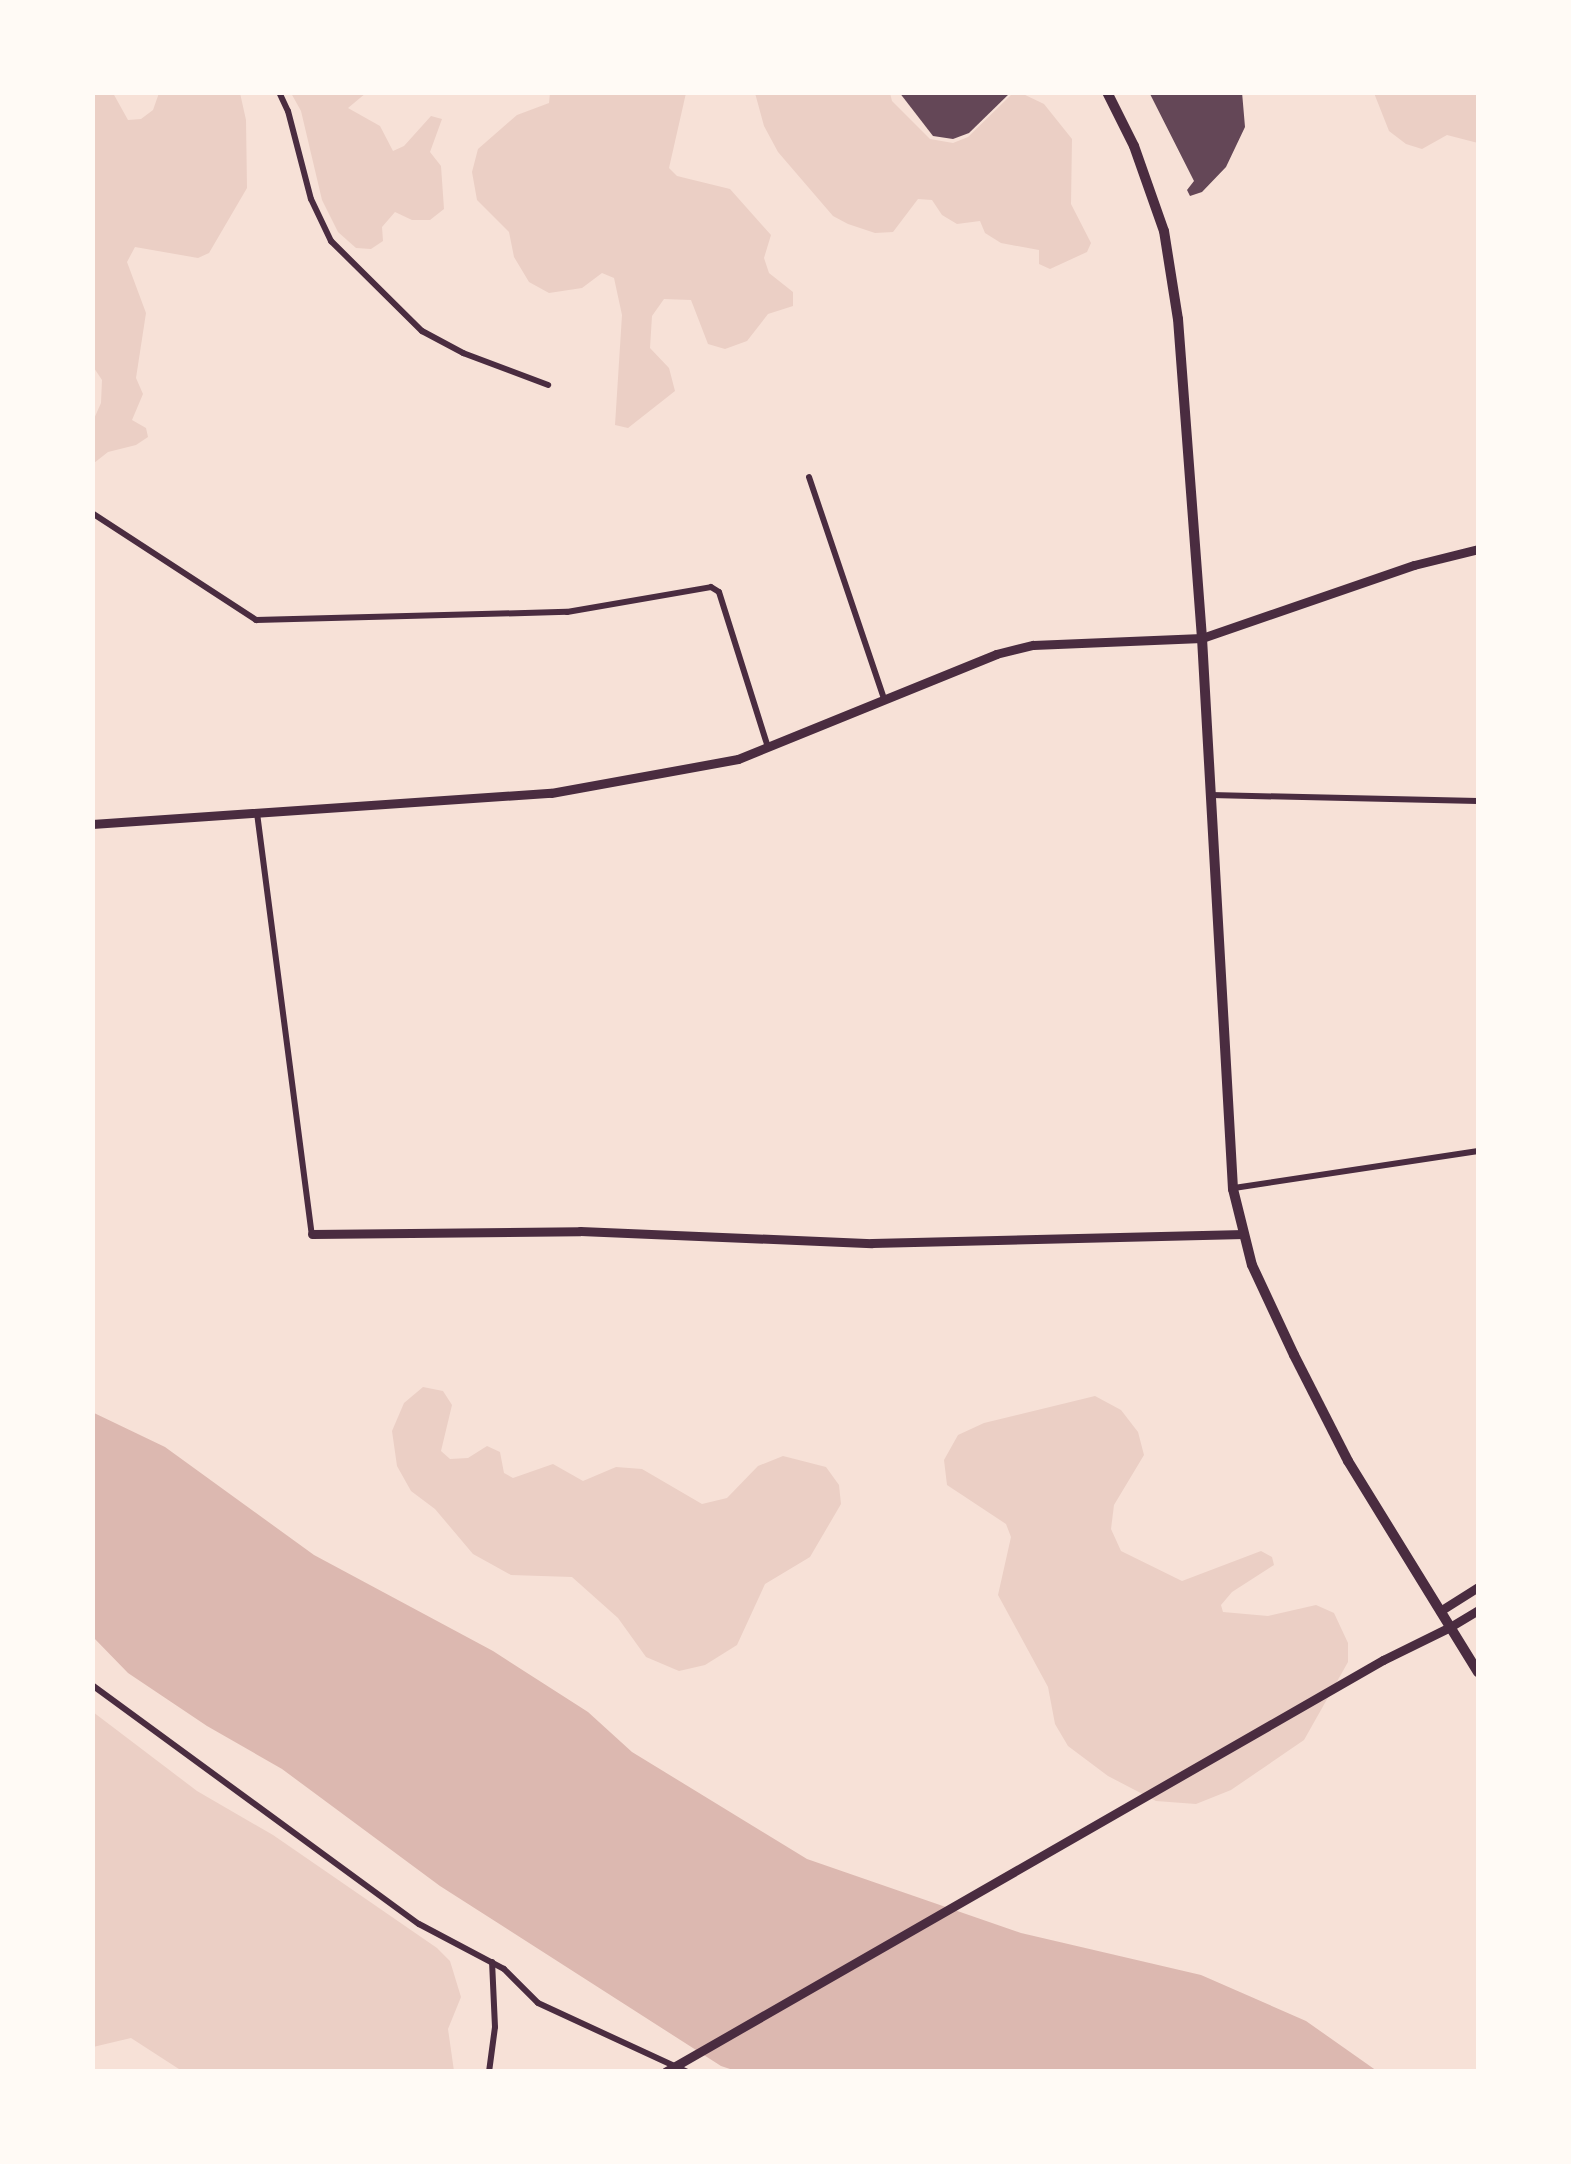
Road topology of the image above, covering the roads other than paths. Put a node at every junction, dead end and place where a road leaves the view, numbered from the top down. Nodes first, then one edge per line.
1 (279, 92) edge
2 (1108, 92) edge
3 (548, 385) dead end
4 (809, 477) dead end
5 (92, 513) edge
6 (1478, 549) edge
7 (1202, 638) junction
8 (884, 698) junction
9 (768, 747) junction
10 (1210, 795) junction
11 (1478, 801) edge
12 (257, 813) junction
13 (92, 824) edge
14 (1478, 1151) edge
15 (1232, 1188) junction
16 (312, 1234) joint
17 (1244, 1234) junction
18 (1478, 1587) edge
19 (1440, 1610) junction
20 (1478, 1610) edge
21 (1450, 1627) junction
22 (1478, 1672) edge
23 (92, 1685) edge
24 (492, 1961) junction
25 (488, 2072) edge
26 (665, 2072) edge
27 (687, 2072) edge

1 - 3 street
2 - 7 main road
4 - 8 street
5 - 9 street
6 - 7 street
7 - 8 street
7 - 10 main road
8 - 9 street
9 - 12 street
10 - 11 street
10 - 15 main road
12 - 13 street
12 - 16 street
14 - 15 street
15 - 17 main road
16 - 17 street
17 - 19 main road
18 - 19 street
19 - 21 main road
20 - 21 street
21 - 22 main road
21 - 26 street
23 - 24 street
24 - 25 street
24 - 27 street

